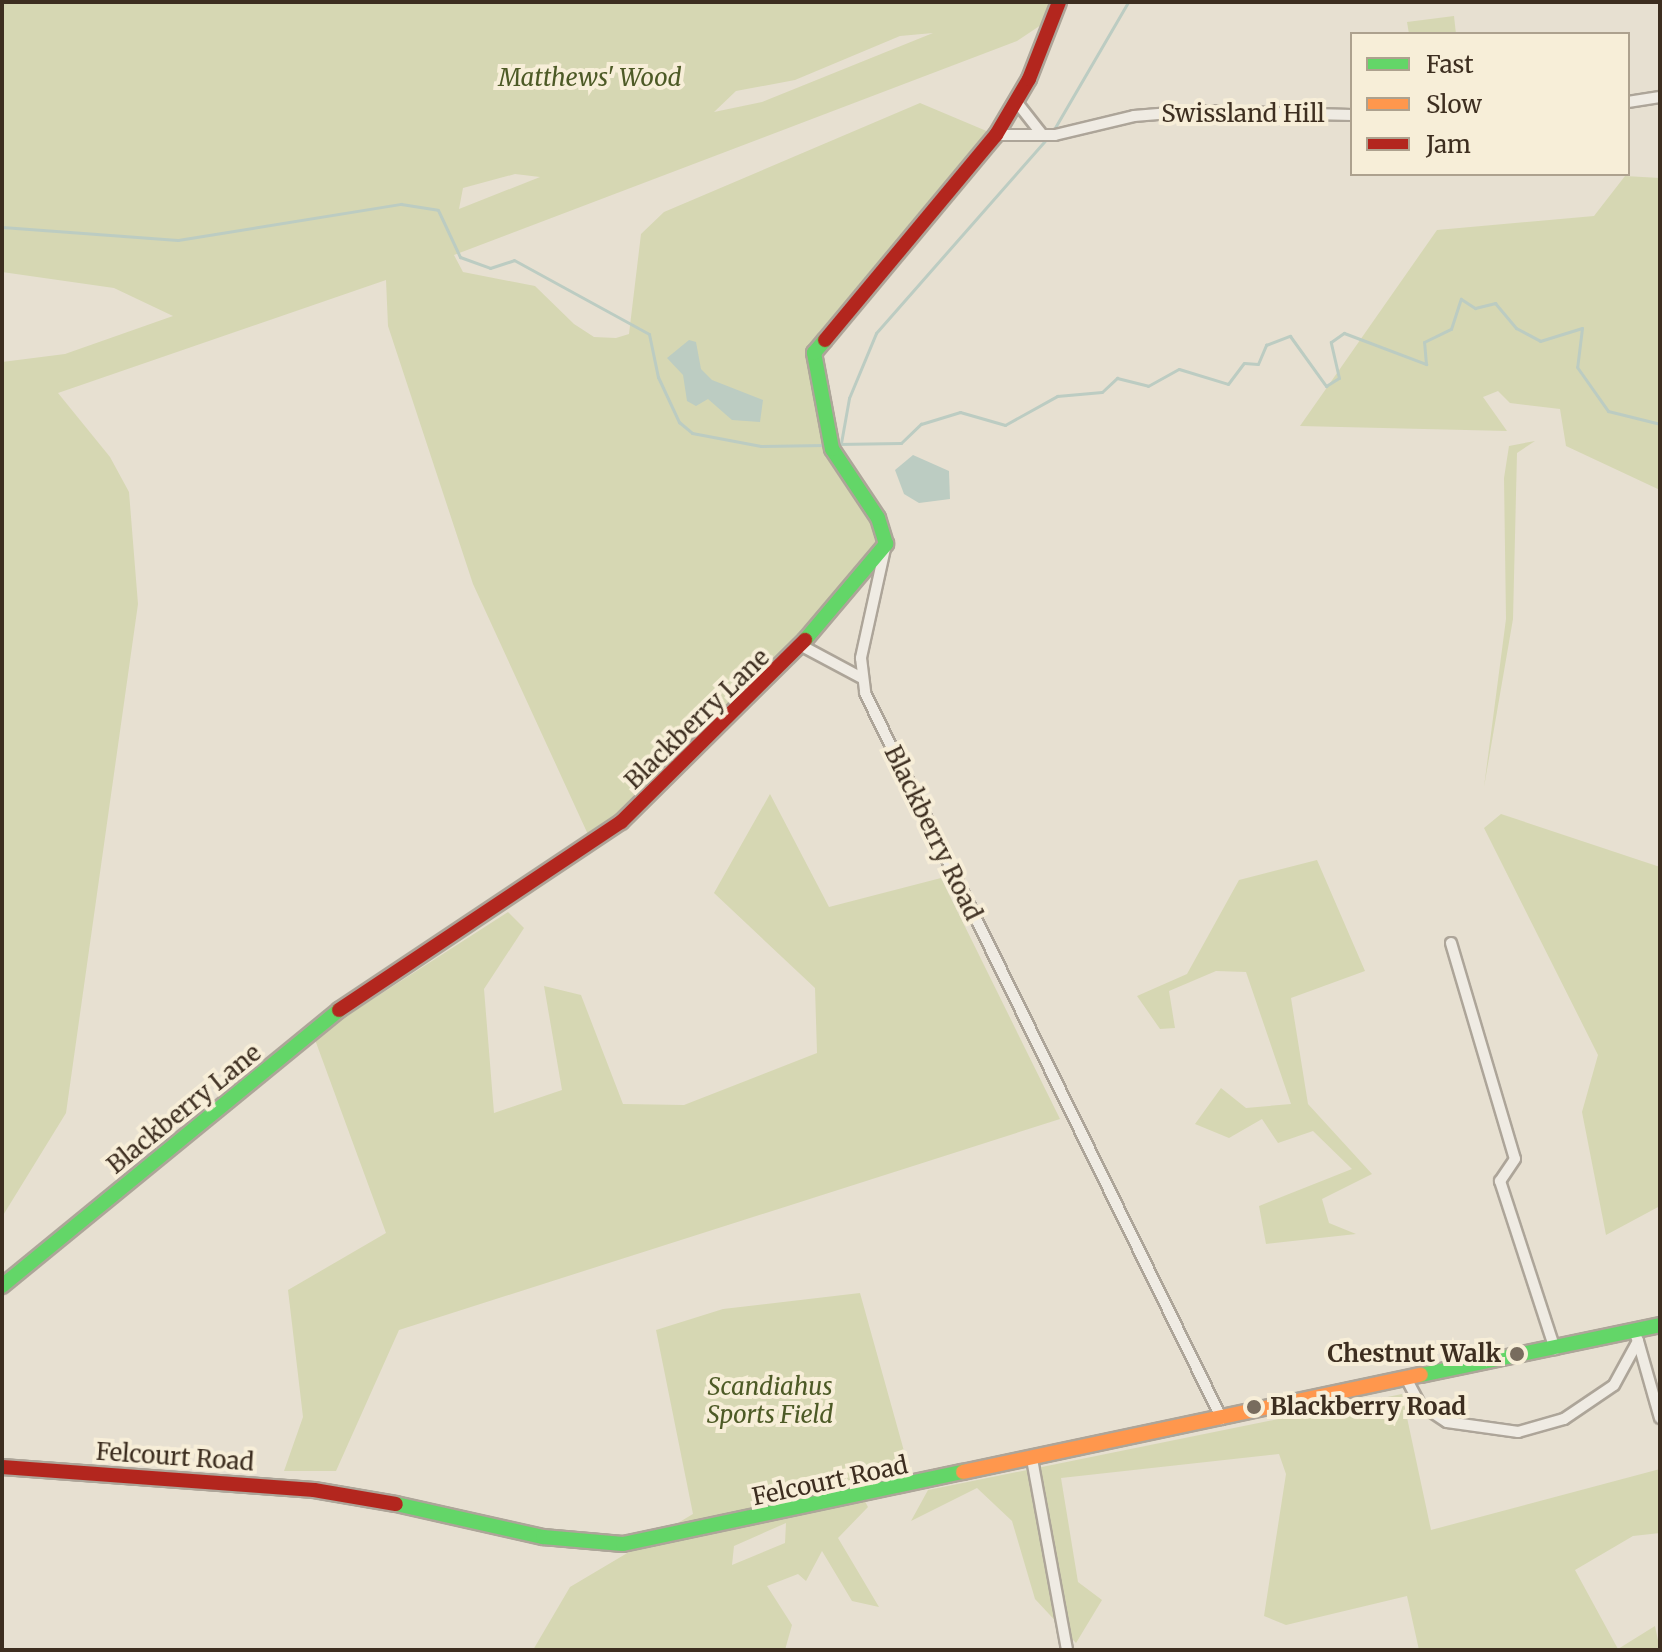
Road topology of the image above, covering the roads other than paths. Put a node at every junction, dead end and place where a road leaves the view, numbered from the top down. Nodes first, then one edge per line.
1 (1059, 2) edge
2 (1660, 97) edge
3 (1015, 100) junction
4 (1630, 102) edge
5 (1350, 115) edge
6 (1041, 133) junction
7 (996, 135) junction
8 (886, 544) junction
9 (802, 646) junction
10 (860, 677) junction
11 (1451, 943) dead end
12 (2, 1286) edge
13 (1660, 1325) edge
14 (1636, 1336) junction
15 (1555, 1349) junction
16 (1406, 1378) junction
17 (1660, 1418) edge
18 (1222, 1419) junction
19 (1032, 1459) junction
20 (2, 1467) edge
21 (1067, 1650) edge

1 - 3 street
2 - 4 street
3 - 6 street
3 - 7 street
5 - 6 street, Swissland Hill
6 - 7 street, Swissland Hill
7 - 8 street
8 - 9 street, Blackberry Lane
8 - 10 street
9 - 10 street
9 - 12 street, Blackberry Lane
10 - 18 street, Blackberry Road
11 - 15 street
13 - 14 street, Felcourt Road
14 - 15 street, Felcourt Road
14 - 16 street
14 - 17 street
15 - 16 street, Felcourt Road
16 - 18 street, Felcourt Road
18 - 19 street, Felcourt Road
19 - 20 street, Felcourt Road
19 - 21 street

